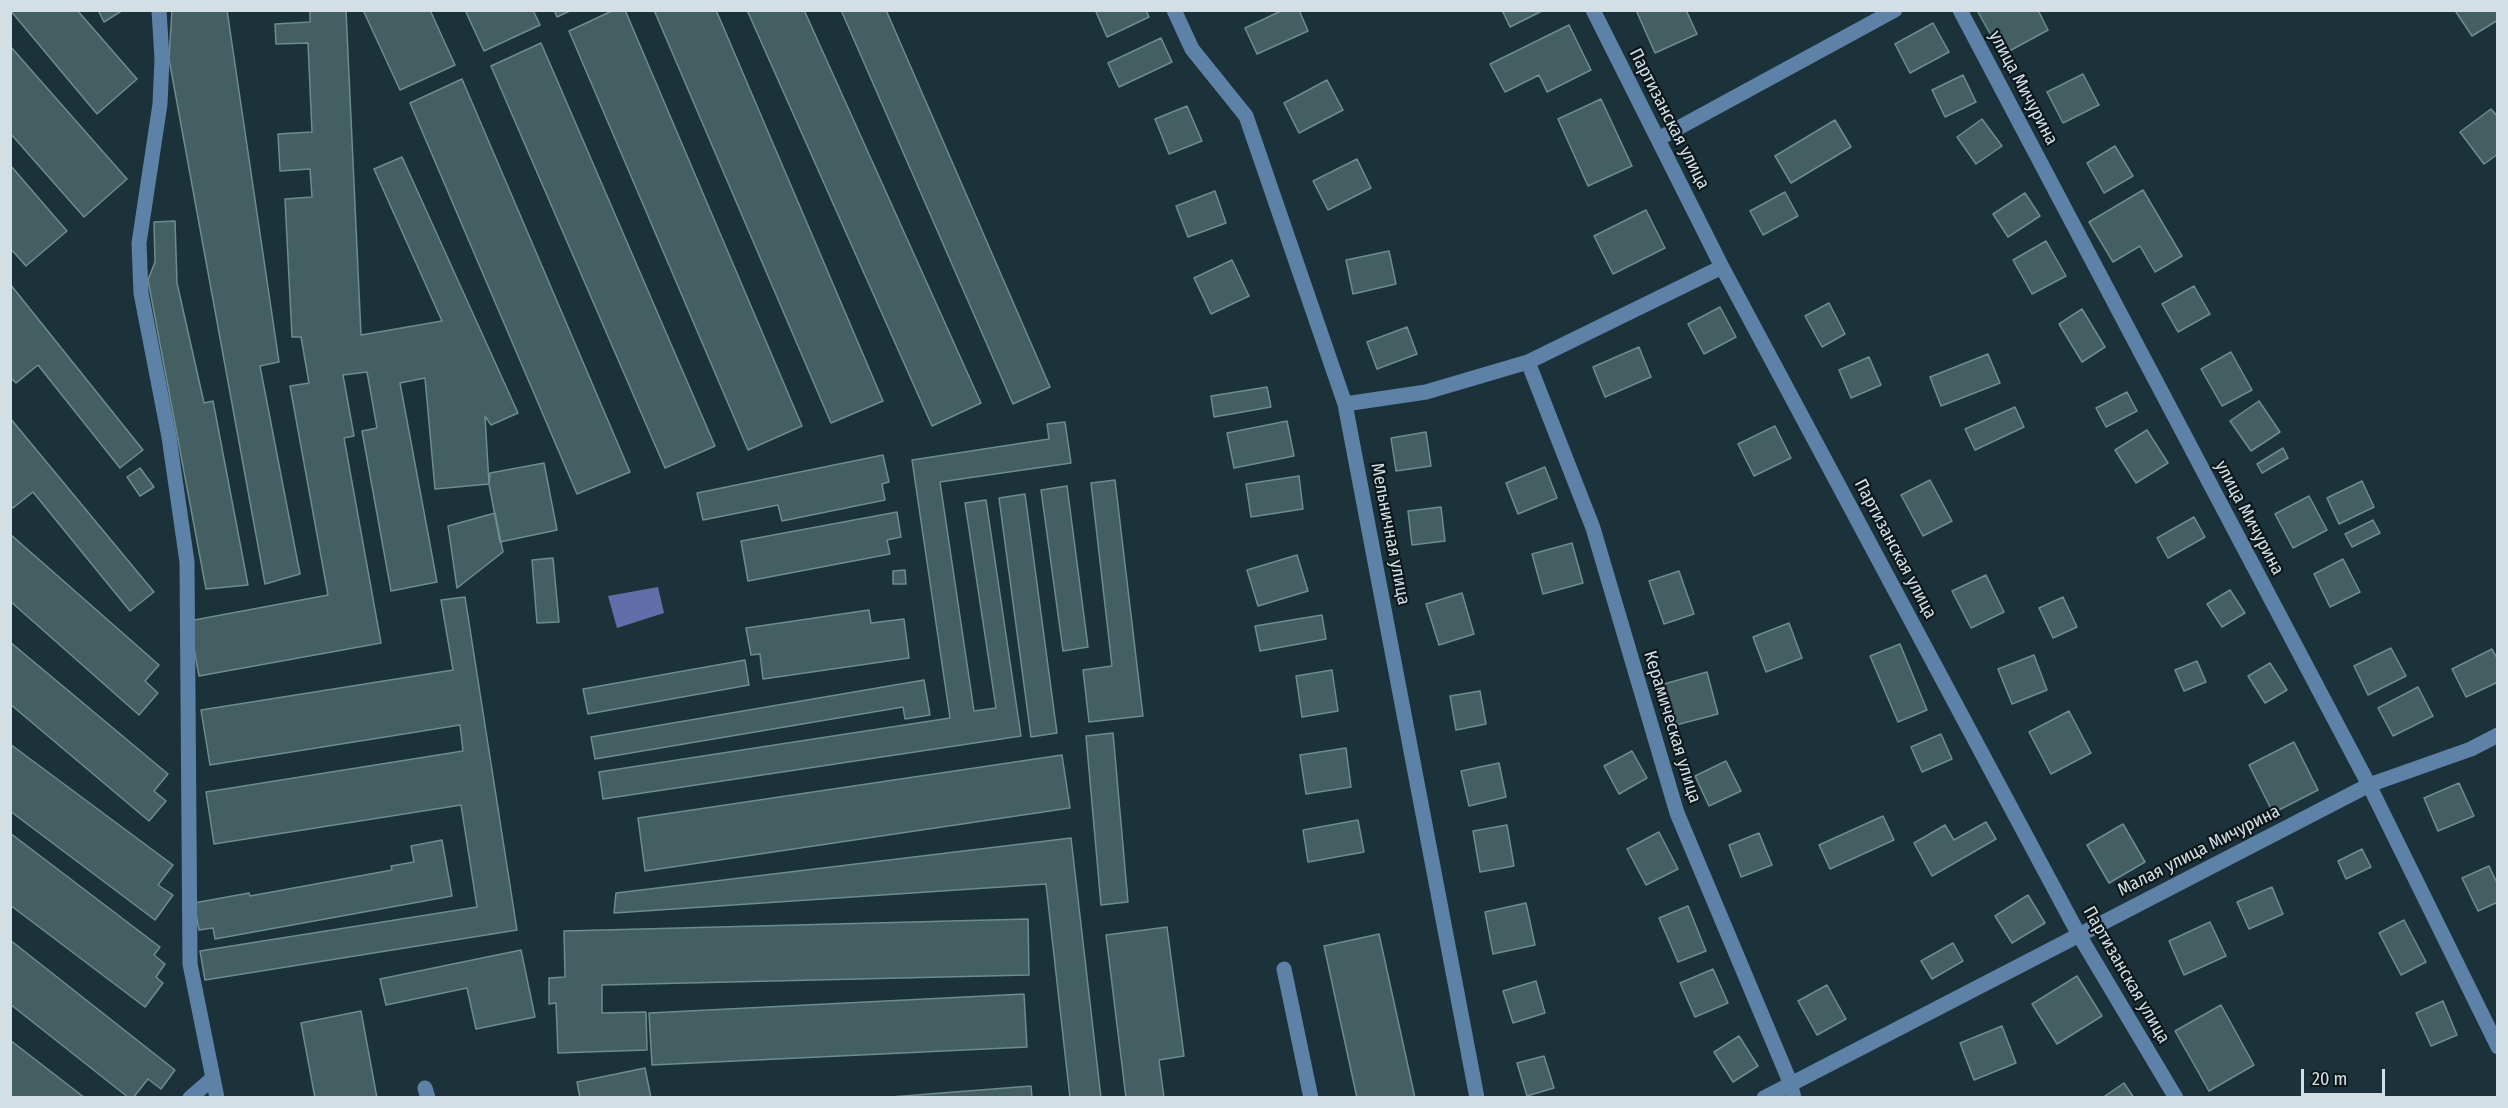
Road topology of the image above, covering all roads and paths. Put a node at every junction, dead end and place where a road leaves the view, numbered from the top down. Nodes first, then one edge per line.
1 (159, 10) edge
2 (1174, 10) edge
3 (1593, 10) edge
4 (1895, 10) edge
5 (1960, 10) edge
6 (1658, 139) junction
7 (1722, 267) junction
8 (1528, 362) junction
9 (1345, 404) junction
10 (2498, 735) edge
11 (2368, 785) junction
12 (2079, 935) junction
13 (1284, 969) dead end
14 (2498, 1047) edge
15 (213, 1078) junction
16 (1790, 1082) junction
17 (190, 1098) edge
18 (217, 1098) edge
19 (1311, 1098) edge
20 (1477, 1098) edge
21 (1764, 1098) edge
22 (1794, 1098) edge
23 (2176, 1098) edge

1 - 15 street
2 - 9 street, Мельничная улица
3 - 6 street, Партизанская улица
4 - 6 street
5 - 11 street, улица Мичурина
6 - 7 street, Партизанская улица
7 - 8 street
7 - 12 street, Партизанская улица
8 - 9 street
8 - 16 street, Керамическая улица
9 - 20 street, Мельничная улица
10 - 11 street, Малая улица Мичурина
11 - 12 street, Малая улица Мичурина
11 - 14 street, улица Мичурина
12 - 16 street, Малая улица Мичурина
12 - 23 street, Партизанская улица
13 - 19 street
15 - 17 street
15 - 18 street
16 - 21 street, Малая улица Мичурина
16 - 22 street, Керамическая улица

